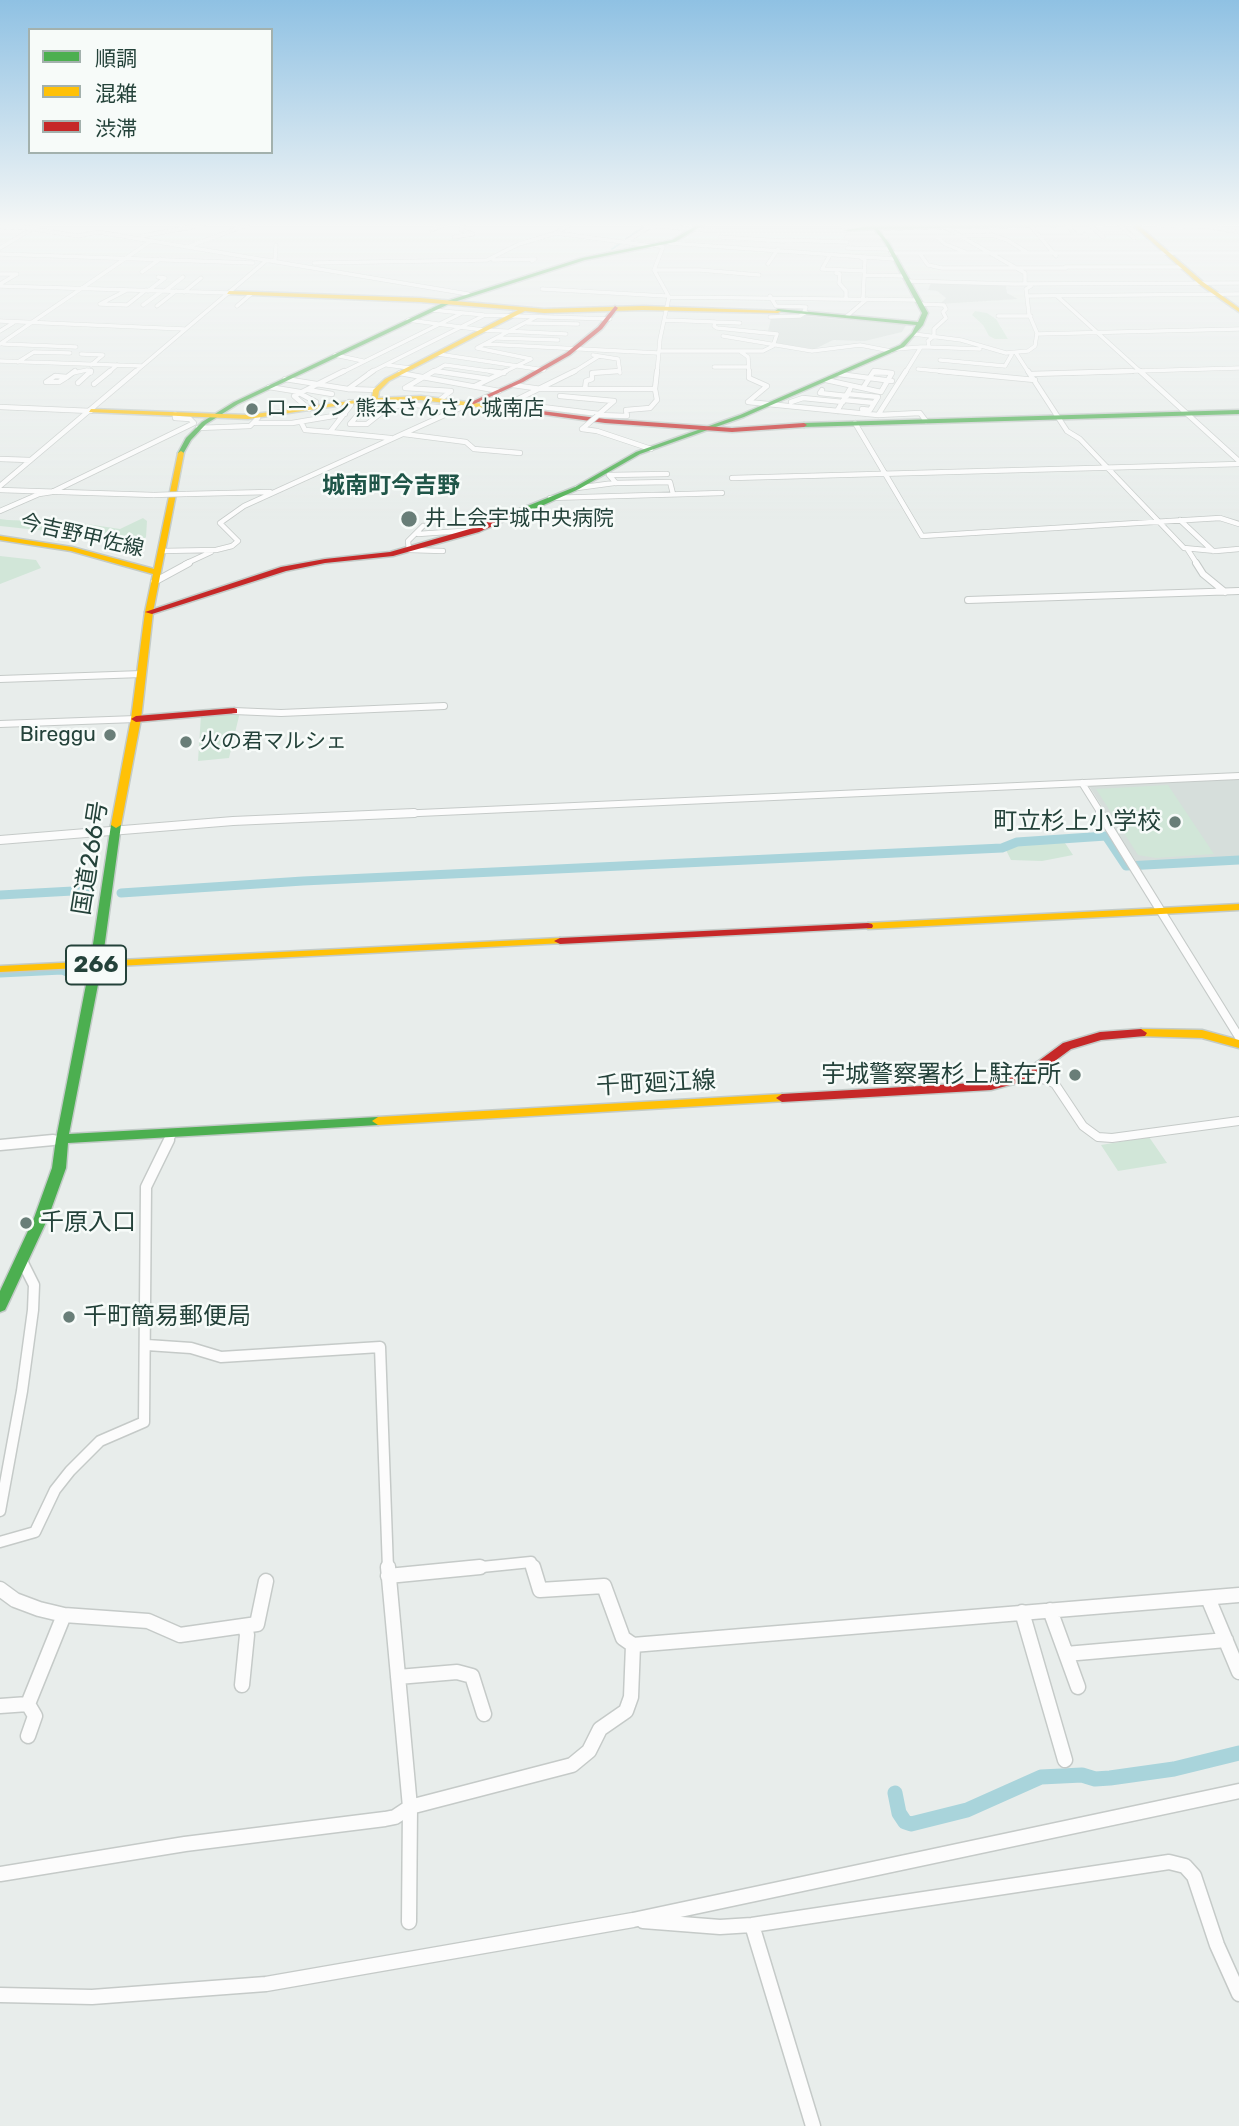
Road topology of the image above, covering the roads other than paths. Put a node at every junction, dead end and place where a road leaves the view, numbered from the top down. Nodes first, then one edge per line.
1 (30, 324) edge
2 (81, 324) edge
3 (190, 324) edge
4 (399, 324) edge
5 (441, 324) edge
6 (442, 324) edge
7 (466, 324) edge
8 (505, 324) edge
9 (512, 324) edge
10 (525, 324) edge
11 (578, 324) edge
12 (603, 324) edge
13 (663, 324) edge
14 (714, 324) edge
15 (768, 324) edge
16 (891, 324) edge
17 (919, 324) edge
18 (939, 324) edge
19 (1034, 324) edge
20 (1087, 324) edge
21 (460, 327) junction
22 (184, 329) junction
23 (917, 329) junction
24 (1239, 329) edge
25 (483, 330) junction
26 (508, 332) junction
27 (568, 332) junction
28 (767, 332) junction
29 (1096, 332) junction
30 (1037, 334) junction
31 (723, 336) dead end
32 (934, 336) junction
33 (496, 338) junction
34 (558, 340) junction
35 (773, 343) junction
36 (0, 344) edge
37 (484, 344) junction
38 (76, 346) dead end
39 (548, 347) junction
40 (929, 347) junction
41 (829, 349) junction
42 (920, 349) junction
43 (939, 349) junction
44 (989, 349) junction
45 (848, 350) dead end
46 (894, 350) junction
47 (954, 350) dead end
48 (572, 351) junction
49 (658, 352) junction
50 (741, 352) junction
51 (1014, 353) junction
52 (70, 354) dead end
53 (81, 354) dead end
54 (438, 354) junction
55 (997, 354) dead end
56 (335, 355) junction
57 (598, 356) junction
58 (964, 357) dead end
59 (940, 360) dead end
60 (994, 360) junction
61 (0, 361) edge
62 (365, 361) junction
63 (18, 362) junction
64 (1008, 362) junction
65 (69, 364) junction
66 (117, 365) junction
67 (387, 365) junction
68 (92, 366) junction
69 (142, 366) junction
70 (519, 366) junction
71 (715, 367) dead end
72 (747, 367) junction
73 (1239, 368) edge
74 (76, 369) dead end
75 (544, 370) junction
76 (1138, 370) junction
77 (405, 371) junction
78 (434, 371) junction
79 (977, 372) junction
80 (505, 373) junction
81 (839, 374) junction
82 (1031, 374) junction
83 (67, 377) dead end
84 (422, 377) junction
85 (869, 378) junction
86 (285, 379) junction
87 (358, 379) junction
88 (491, 380) junction
89 (888, 380) junction
90 (1035, 380) junction
91 (900, 381) junction
92 (78, 383) dead end
93 (94, 384) dead end
94 (317, 385) junction
95 (513, 385) junction
96 (822, 385) junction
97 (475, 386) junction
98 (269, 387) junction
99 (338, 388) junction
100 (541, 389) junction
101 (563, 389) junction
102 (585, 389) junction
103 (655, 389) junction
104 (373, 390) junction
105 (864, 390) junction
106 (499, 391) junction
107 (302, 392) junction
108 (560, 396) junction
109 (441, 399) junction
110 (587, 400) junction
111 (843, 401) junction
112 (347, 402) junction
113 (780, 402) junction
114 (471, 403) junction
115 (313, 405) junction
116 (0, 407) edge
117 (540, 408) junction
118 (386, 409) junction
119 (458, 410) junction
120 (91, 411) junction
121 (569, 411) junction
122 (1239, 412) edge
123 (175, 414) junction
124 (1186, 414) junction
125 (598, 415) junction
126 (216, 416) junction
127 (1059, 417) junction
128 (257, 419) junction
129 (880, 419) junction
130 (301, 422) junction
131 (855, 424) junction
132 (198, 428) junction
133 (710, 428) junction
134 (330, 432) junction
135 (404, 435) junction
136 (394, 439) junction
137 (651, 449) junction
138 (520, 453) dead end
139 (0, 459) edge
140 (30, 460) junction
141 (1239, 462) edge
142 (1107, 467) junction
143 (883, 474) junction
144 (732, 478) dead end
145 (670, 482) junction
146 (617, 483) junction
147 (0, 488) edge
148 (577, 488) junction
149 (52, 492) junction
150 (275, 492) junction
151 (673, 492) junction
152 (722, 493) dead end
153 (550, 498) junction
154 (0, 511) edge
155 (1180, 520) junction
156 (1157, 522) junction
157 (1238, 524) edge
158 (423, 526) dead end
159 (475, 530) junction
160 (418, 534) junction
161 (0, 538) edge
162 (1239, 549) edge
163 (216, 550) junction
164 (408, 550) junction
165 (1188, 550) junction
166 (161, 551) junction
167 (443, 551) dead end
168 (1213, 551) junction
169 (155, 577) junction
170 (1239, 591) edge
171 (1225, 592) junction
172 (968, 600) dead end
173 (149, 612) junction
174 (142, 674) junction
175 (0, 679) edge
176 (444, 706) dead end
177 (234, 711) joint
178 (136, 719) junction
179 (0, 724) edge
180 (1239, 776) edge
181 (1082, 783) junction
182 (115, 832) junction
183 (0, 839) edge
184 (1239, 907) edge
185 (1160, 911) junction
186 (96, 964) junction
187 (0, 969) edge
188 (1239, 1037) edge
189 (1239, 1044) edge
190 (1025, 1077) junction
191 (1239, 1121) edge
192 (172, 1134) junction
193 (62, 1139) junction
194 (0, 1145) edge
195 (22, 1261) junction
196 (0, 1306) edge
197 (147, 1345) junction
198 (0, 1511) edge
199 (0, 1542) edge
200 (388, 1576) junction
201 (266, 1581) dead end
202 (0, 1589) edge
203 (1239, 1595) edge
204 (1208, 1598) junction
205 (1050, 1610) junction
206 (1022, 1612) junction
207 (64, 1615) junction
208 (246, 1626) junction
209 (1226, 1640) junction
210 (633, 1645) junction
211 (1066, 1654) junction
212 (1239, 1672) edge
213 (398, 1677) junction
214 (242, 1685) dead end
215 (1078, 1687) dead end
216 (28, 1704) junction
217 (0, 1706) edge
218 (484, 1714) dead end
219 (28, 1736) dead end
220 (1065, 1760) dead end
221 (1239, 1791) edge
222 (410, 1807) junction
223 (0, 1874) edge
224 (633, 1920) junction
225 (409, 1922) dead end
226 (752, 1925) junction
227 (1239, 1994) edge
228 (0, 1995) edge
229 (813, 2126) edge

1 - 36 street
2 - 22 street
3 - 22 street
4 - 56 main road, 266
5 - 62 street
6 - 21 street
7 - 21 street
8 - 25 main road
9 - 26 street
10 - 27 street
11 - 27 street
12 - 48 main road
13 - 49 street
14 - 28 street
15 - 28 street
16 - 23 main road
17 - 23 main road
18 - 32 street
19 - 30 street
20 - 29 street
21 - 25 street
21 - 67 street
22 - 69 street
23 - 32 street
23 - 46 main road
24 - 29 street
25 - 26 street
25 - 54 main road
26 - 27 street
26 - 33 street
27 - 34 street
28 - 35 street
29 - 30 street
29 - 76 street
30 - 51 street
31 - 35 street
32 - 40 street
32 - 44 street
33 - 34 street
33 - 37 street
34 - 39 street
35 - 41 street
35 - 50 street
36 - 38 street
37 - 39 street
37 - 70 street
39 - 48 street
39 - 48 street
40 - 42 street
40 - 43 street
41 - 45 street
41 - 46 street
42 - 43 street
42 - 46 street
42 - 91 street
43 - 44 street
43 - 47 street
44 - 51 street
46 - 81 main road
48 - 49 street
48 - 57 street
48 - 75 main road
49 - 50 street
49 - 103 street
50 - 72 street
51 - 64 street
51 - 82 street
52 - 63 street
53 - 68 street
54 - 70 street
54 - 77 main road
55 - 60 street
56 - 62 street
56 - 86 main road, 266
57 - 100 street
57 - 102 street
58 - 60 street
59 - 64 street
60 - 64 street
61 - 63 street
62 - 67 street
62 - 94 street
63 - 65 street
65 - 68 street
65 - 74 street
66 - 68 street
66 - 69 street
66 - 93 street
67 - 77 street
67 - 87 street
68 - 83 street
68 - 92 street
69 - 120 street
70 - 75 street
70 - 80 street
71 - 72 street
72 - 113 street
73 - 76 street
75 - 95 main road
76 - 82 street
76 - 124 street
77 - 84 street
77 - 104 main road
78 - 80 street
78 - 84 street
78 - 88 street
79 - 79 street
79 - 82 street
79 - 90 street
80 - 88 street
81 - 85 street
81 - 96 main road
82 - 90 street
84 - 97 street
84 - 109 street
85 - 89 street
85 - 89 street
85 - 105 street
86 - 94 street
86 - 98 main road, 266
87 - 104 street
87 - 112 street
88 - 97 street
89 - 91 street
89 - 105 street
90 - 127 street
91 - 129 street
94 - 99 street
94 - 107 street
95 - 100 street
95 - 106 main road
96 - 105 street
96 - 111 street
96 - 111 street
96 - 113 main road
97 - 106 street
98 - 107 street
98 - 126 main road, 266
99 - 107 street
99 - 112 street
100 - 101 street
100 - 117 street
101 - 102 street
101 - 108 street
102 - 103 street
103 - 125 street
104 - 109 main road
104 - 112 main road
105 - 111 street
106 - 114 main road
107 - 115 street
107 - 115 street
108 - 110 street
108 - 117 street
109 - 114 main road
110 - 121 street
110 - 125 street
111 - 111 street
111 - 113 street
111 - 113 street
111 - 129 street
112 - 115 main road
112 - 130 street
112 - 134 street
113 - 133 main road
114 - 119 street
114 - 133 main road
115 - 128 main road
116 - 120 street
117 - 121 street
118 - 118 street
118 - 119 street
119 - 135 street
120 - 123 main road
120 - 140 street
121 - 125 street
122 - 124 main road
123 - 126 main road
123 - 149 street
124 - 127 main road
124 - 141 street
125 - 137 street, bridge
126 - 128 main road
126 - 132 main road, 266
127 - 129 main road
127 - 142 street
128 - 130 street
128 - 132 street
129 - 131 main road
130 - 134 street
131 - 133 main road
131 - 143 street
132 - 166 main road, 266
133 - 137 main road
134 - 136 street
135 - 136 street
135 - 138 street
136 - 150 street
137 - 148 main road
139 - 140 street
140 - 147 street
141 - 142 street
142 - 143 street
142 - 156 street
143 - 144 street
143 - 156 street
145 - 146 street
145 - 146 street
145 - 151 street
146 - 148 street
146 - 151 street
147 - 149 street
148 - 153 main road
149 - 150 street, bridge
149 - 154 street
150 - 163 street
151 - 152 street
151 - 153 street
153 - 159 main road
155 - 156 street
155 - 157 street
155 - 168 street
156 - 165 street
158 - 160 street
159 - 160 street
159 - 164 main road
160 - 164 street
161 - 169 main road, 今吉野甲佐線
162 - 168 street
163 - 166 street
163 - 169 street
164 - 167 street
164 - 173 main road
165 - 168 street
165 - 171 street
166 - 169 main road, 266
169 - 173 main road, 国道266号 / 266
170 - 171 street
171 - 172 street
173 - 174 main road, 国道266号 / 266
174 - 175 street
174 - 178 main road, 国道266号 / 266
176 - 177 street
177 - 178 main road
178 - 179 street
178 - 182 main road, 国道266号 / 266
180 - 181 street
181 - 182 street
181 - 185 street
182 - 183 street
182 - 186 main road, 国道266号 / 266
184 - 185 main road
185 - 186 main road
185 - 188 street
186 - 187 main road
186 - 193 main road, 国道266号 / 266
189 - 190 main road, 千町廻江線
190 - 191 street
190 - 192 main road, 千町廻江線
192 - 193 main road, 千町廻江線
192 - 197 street
193 - 194 street
193 - 195 main road, 国道266号 / 266
195 - 196 main road, 国道266号 / 266
195 - 198 street
197 - 199 street
197 - 200 street
200 - 210 street
200 - 213 street
201 - 208 street
202 - 207 street
203 - 204 street
204 - 205 street
204 - 209 street
205 - 206 street
205 - 211 street
206 - 210 street
206 - 220 street
207 - 208 street
207 - 216 street
208 - 214 street
209 - 211 street
209 - 212 street
210 - 222 street
211 - 215 street
213 - 218 street
213 - 222 street
216 - 217 street
216 - 219 street
221 - 224 street
222 - 223 street
222 - 225 street
224 - 226 street
224 - 228 street
226 - 227 street
226 - 229 street

